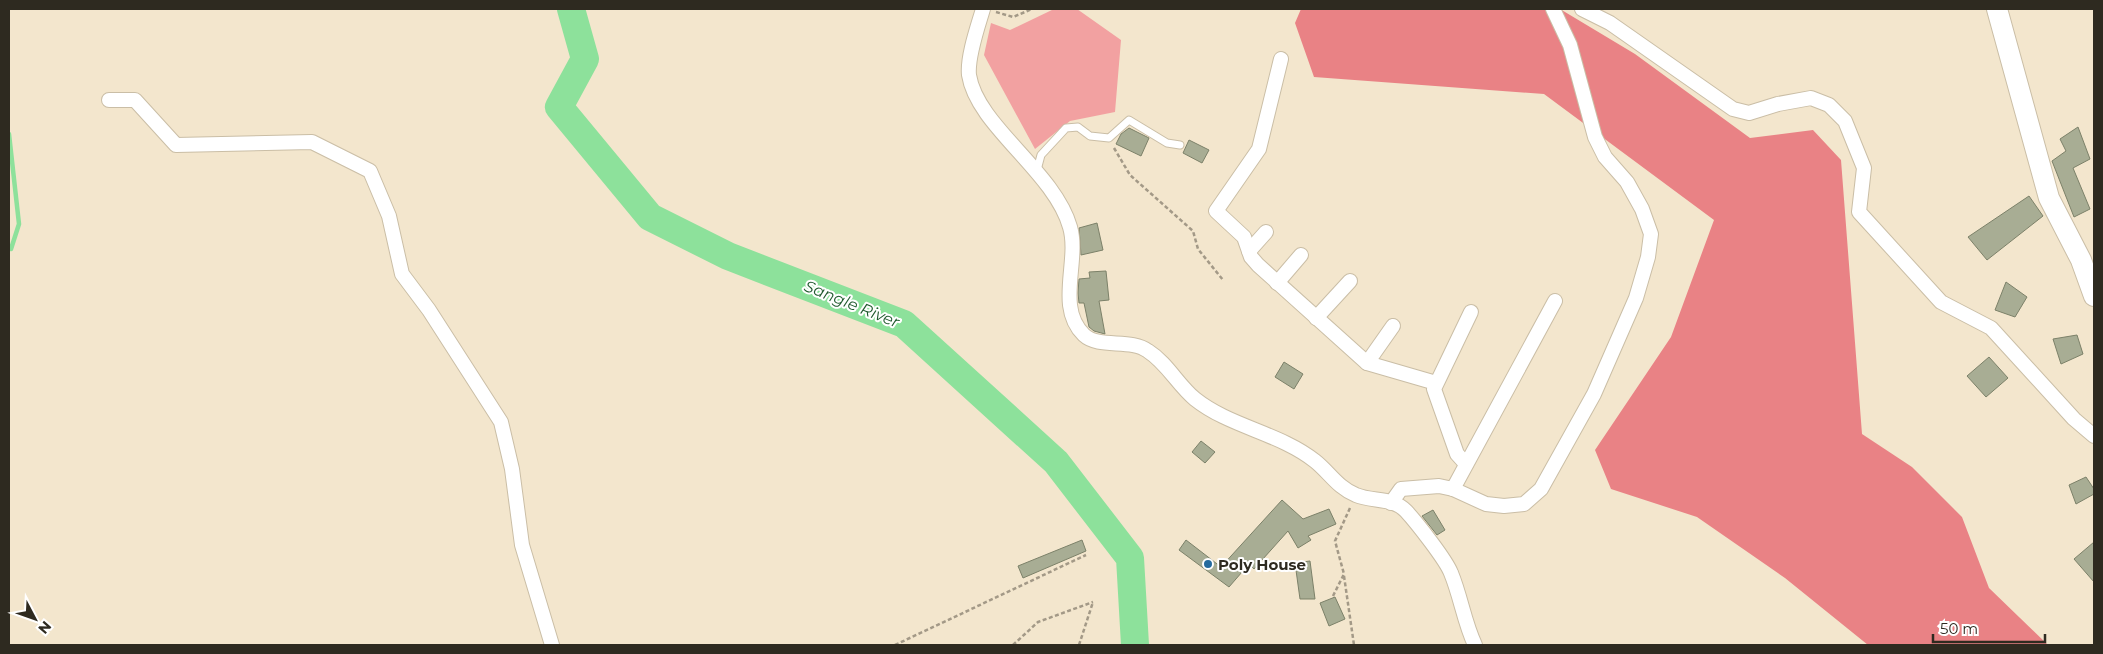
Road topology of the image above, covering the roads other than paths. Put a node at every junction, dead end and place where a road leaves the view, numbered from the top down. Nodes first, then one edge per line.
1 (983, 9) edge
2 (1553, 9) edge
3 (1582, 9) edge
4 (1998, 9) edge
5 (1281, 59) dead end
6 (108, 100) dead end
7 (1180, 145) dead end
8 (1037, 170) junction
9 (1266, 232) dead end
10 (1249, 251) junction
11 (1301, 255) dead end
12 (1350, 281) dead end
13 (1277, 282) junction
14 (2094, 296) edge
15 (1555, 301) dead end
16 (1472, 312) dead end
17 (1316, 318) junction
18 (1393, 326) dead end
19 (1367, 363) junction
20 (1436, 383) junction
21 (2094, 436) edge
22 (1466, 464) junction
23 (1453, 489) junction
24 (1391, 503) junction
25 (552, 645) edge
26 (1475, 645) edge

1 - 8 street
2 - 23 street
3 - 21 street
4 - 14 street
5 - 10 street
6 - 25 street
7 - 8 lane
8 - 24 street
9 - 10 street
10 - 13 street
11 - 13 street
12 - 17 street
13 - 17 street
15 - 22 street
16 - 20 street
17 - 19 street
18 - 19 street
19 - 20 street
20 - 22 street
22 - 23 street
23 - 24 street
24 - 26 street

